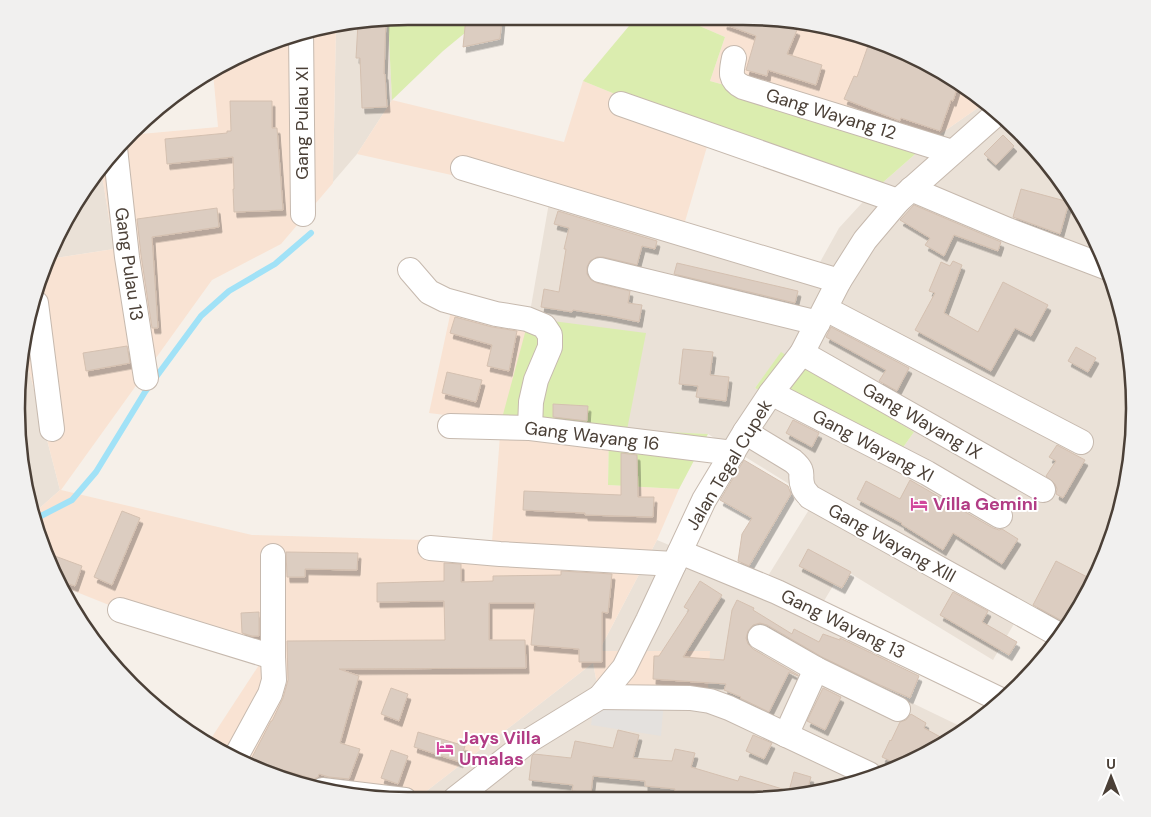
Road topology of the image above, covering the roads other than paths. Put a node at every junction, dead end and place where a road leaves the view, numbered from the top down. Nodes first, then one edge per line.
1 (301, 40) edge
2 (734, 58) dead end
3 (621, 104) dead end
4 (992, 117) edge
5 (952, 152) junction
6 (116, 160) edge
7 (463, 168) dead end
8 (905, 195) junction
9 (303, 214) dead end
10 (1098, 264) edge
11 (410, 270) dead end
12 (600, 270) dead end
13 (839, 281) junction
14 (37, 312) edge
15 (822, 316) junction
16 (802, 353) junction
17 (146, 378) dead end
18 (772, 393) junction
19 (450, 426) dead end
20 (530, 428) junction
21 (52, 429) dead end
22 (745, 432) junction
23 (1080, 442) dead end
24 (733, 452) junction
25 (1042, 490) dead end
26 (1000, 516) dead end
27 (430, 548) dead end
28 (274, 556) dead end
29 (677, 558) junction
30 (120, 610) dead end
31 (1054, 632) edge
32 (760, 637) dead end
33 (273, 657) junction
34 (816, 669) junction
35 (600, 697) junction
36 (995, 697) edge
37 (898, 709) dead end
38 (786, 735) junction
39 (238, 752) edge
40 (865, 772) edge
41 (465, 792) edge

1 - 9 street, Gang Pulau XI
2 - 5 street, Gang Wayang 12
3 - 8 street
4 - 5 street, Jalan Tegal Cupek
5 - 8 street, Jalan Tegal Cupek
6 - 17 street, Gang Pulau 13
7 - 13 street
8 - 10 street
8 - 13 street, Jalan Tegal Cupek
11 - 20 street
12 - 15 street
13 - 15 street, Jalan Tegal Cupek
14 - 21 street
15 - 16 street, Jalan Tegal Cupek
15 - 23 street
16 - 18 street, Jalan Tegal Cupek
16 - 25 street, Gang Wayang IX
18 - 22 street, Jalan Tegal Cupek
18 - 26 street, Gang Wayang XI
19 - 20 street, Gang Wayang 16
20 - 24 street, Gang Wayang 16
22 - 24 street, Jalan Tegal Cupek
22 - 31 street, Gang Wayang XIII
24 - 29 street, Jalan Tegal Cupek
27 - 29 street
28 - 33 street
29 - 35 street, Jalan Tegal Cupek
29 - 36 street, Gang Wayang 13
30 - 33 street
32 - 34 street
33 - 39 street
34 - 37 street
34 - 38 street
35 - 38 street
35 - 41 street, Jalan Tegal Cupek
38 - 40 street

